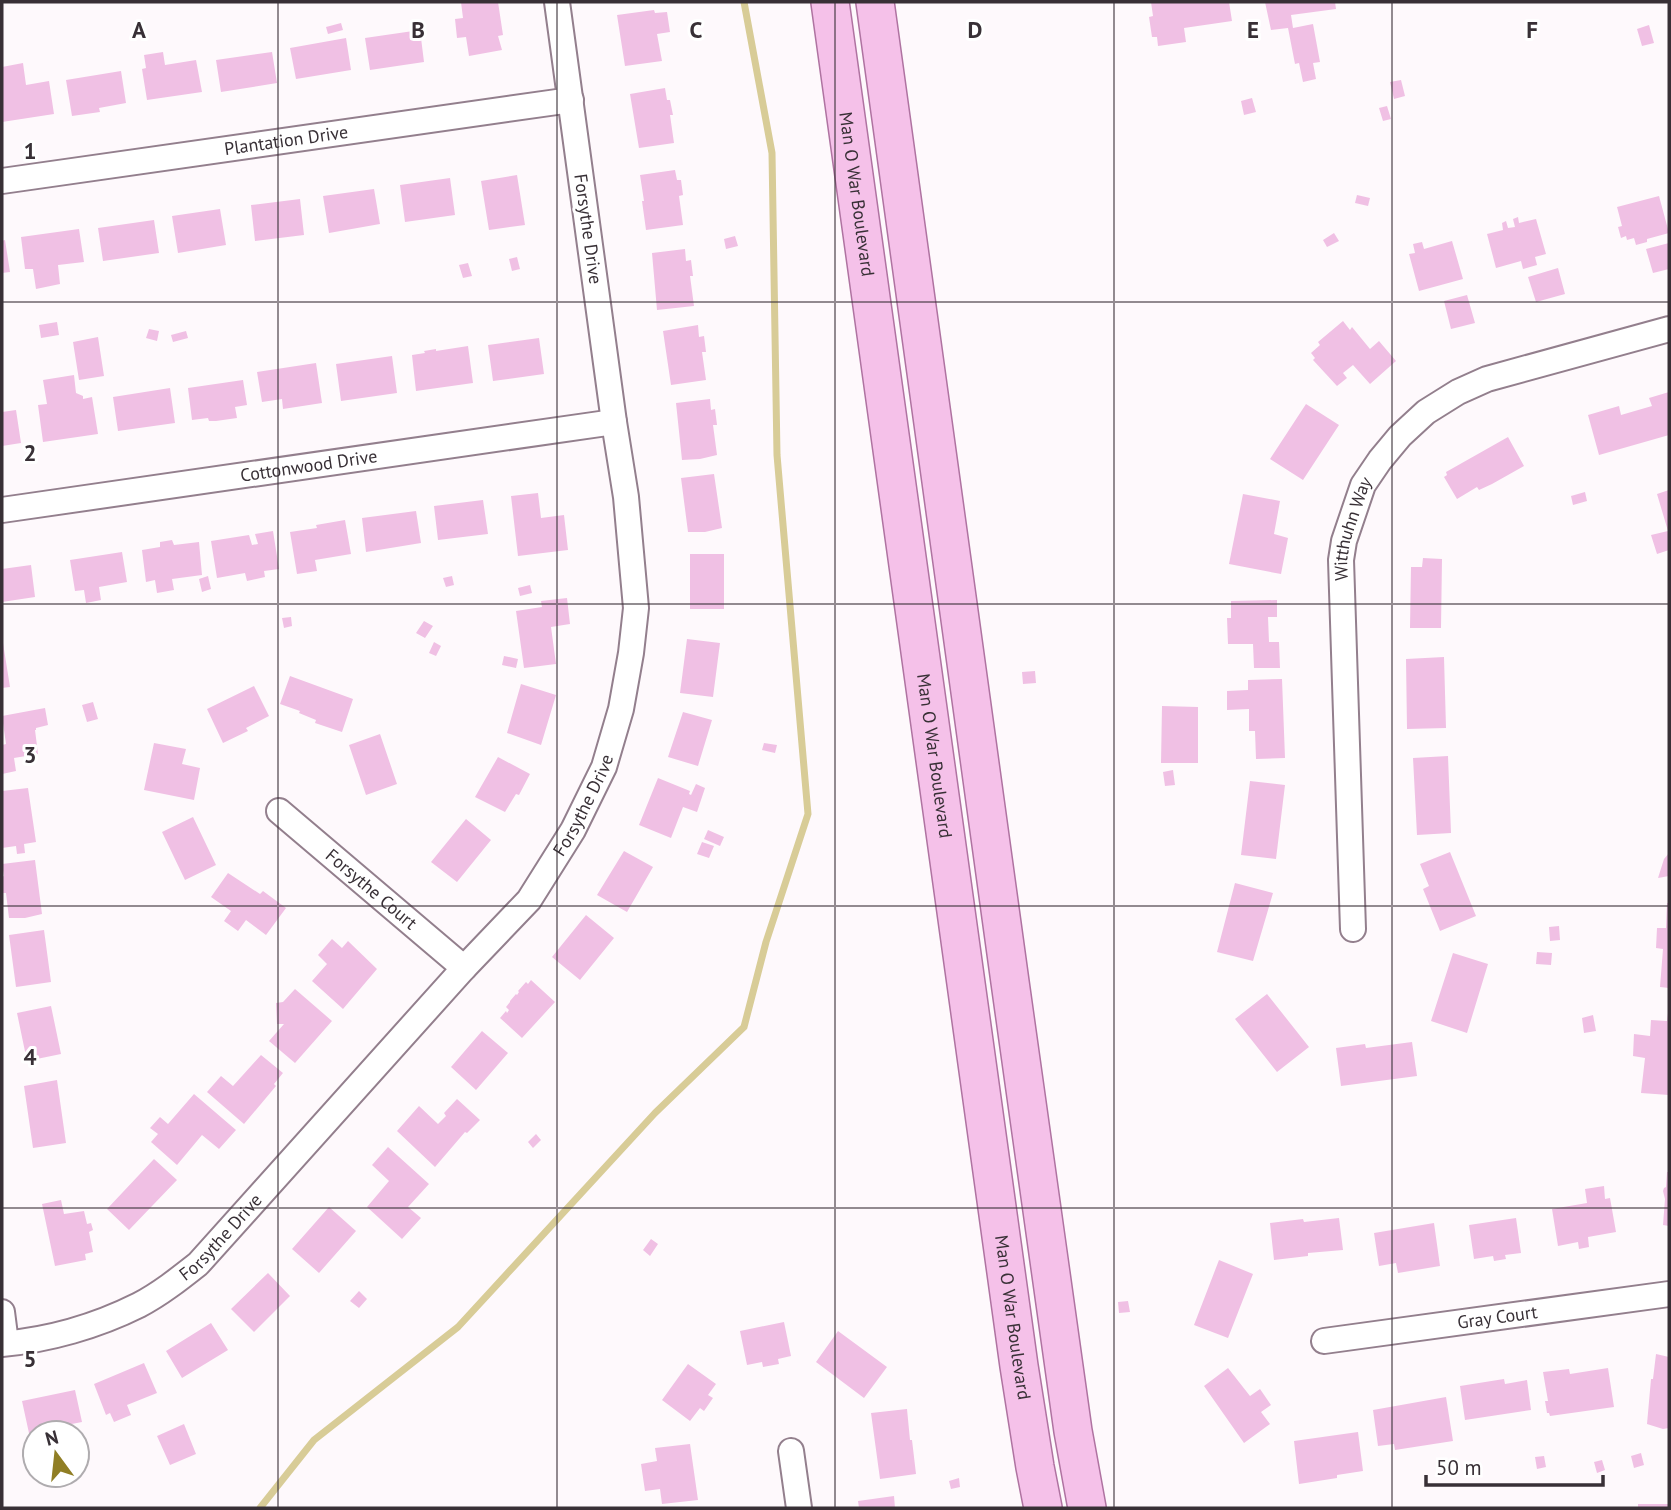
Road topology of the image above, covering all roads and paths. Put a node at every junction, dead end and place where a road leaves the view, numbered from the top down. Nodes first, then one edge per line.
1 (557, 2) edge
2 (830, 2) edge
3 (875, 2) edge
4 (571, 100) junction
5 (2, 181) edge
6 (1669, 329) edge
7 (614, 422) junction
8 (2, 510) edge
9 (279, 811) dead end
10 (1353, 929) dead end
11 (464, 968) junction
12 (1669, 1294) edge
13 (2, 1312) edge
14 (1324, 1341) dead end
15 (4, 1344) edge
16 (791, 1451) dead end
17 (799, 1508) edge
18 (1043, 1508) edge
19 (1087, 1508) edge

1 - 4 street, Forsythe Drive
2 - 18 main road, Man O War Boulevard
3 - 19 main road
4 - 5 street, Plantation Drive
4 - 7 street, Forsythe Drive
6 - 10 street, Witthuhn Way
7 - 8 street, Cottonwood Drive
7 - 11 street, Forsythe Drive
9 - 11 street, Forsythe Court
11 - 15 street, Forsythe Drive
12 - 14 street, Gray Court
13 - 15 street
16 - 17 street

